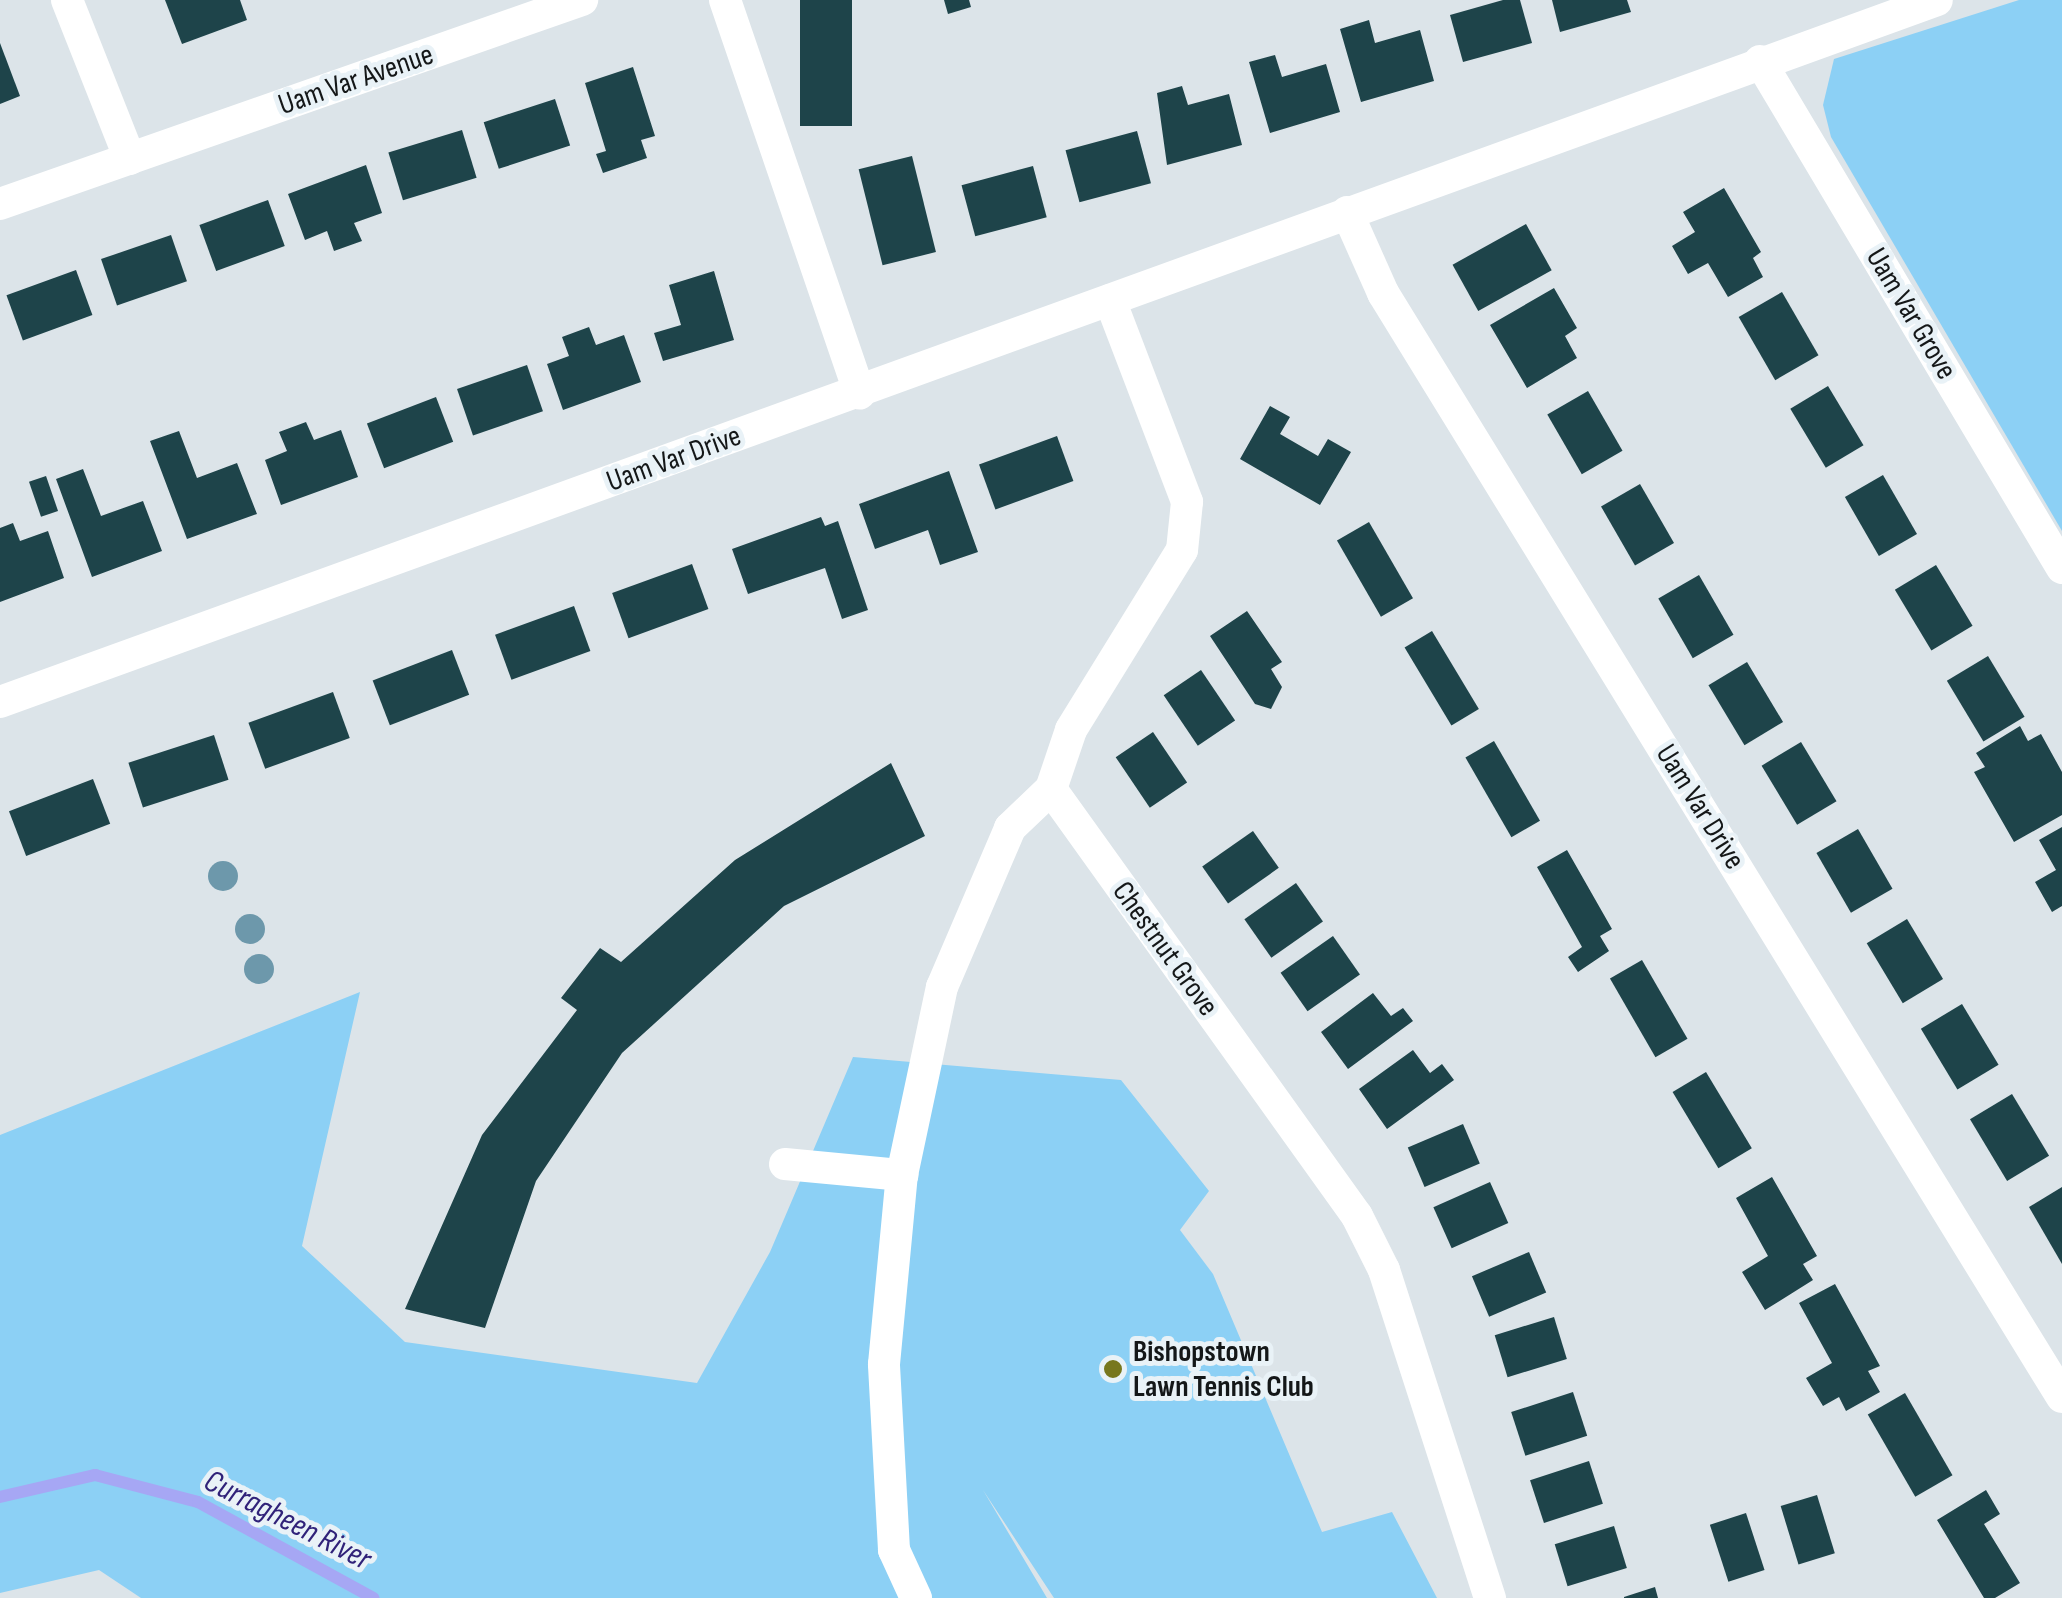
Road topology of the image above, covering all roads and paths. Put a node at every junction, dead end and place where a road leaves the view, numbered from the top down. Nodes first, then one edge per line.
1 (68, 0) edge
2 (582, 0) edge
3 (725, 0) edge
4 (1937, 0) edge
5 (1760, 61) junction
6 (130, 159) junction
7 (0, 204) edge
8 (1347, 212) junction
9 (1110, 300) junction
10 (860, 394) junction
11 (2062, 568) edge
12 (0, 702) edge
13 (1051, 789) junction
14 (785, 1164) dead end
15 (902, 1175) junction
16 (2062, 1397) edge
17 (916, 1598) edge
18 (1490, 1598) edge

1 - 6 street
2 - 6 street, Uam Var Avenue
3 - 10 street
4 - 5 street, Uam Var Drive
5 - 8 street, Uam Var Drive
5 - 11 street, Uam Var Grove
6 - 7 street, Uam Var Avenue
8 - 9 street, Uam Var Drive
8 - 16 street, Uam Var Drive
9 - 10 street, Uam Var Drive
9 - 13 street
10 - 12 street, Uam Var Drive
13 - 15 street
13 - 18 street, Chestnut Grove
14 - 15 street
15 - 17 street

